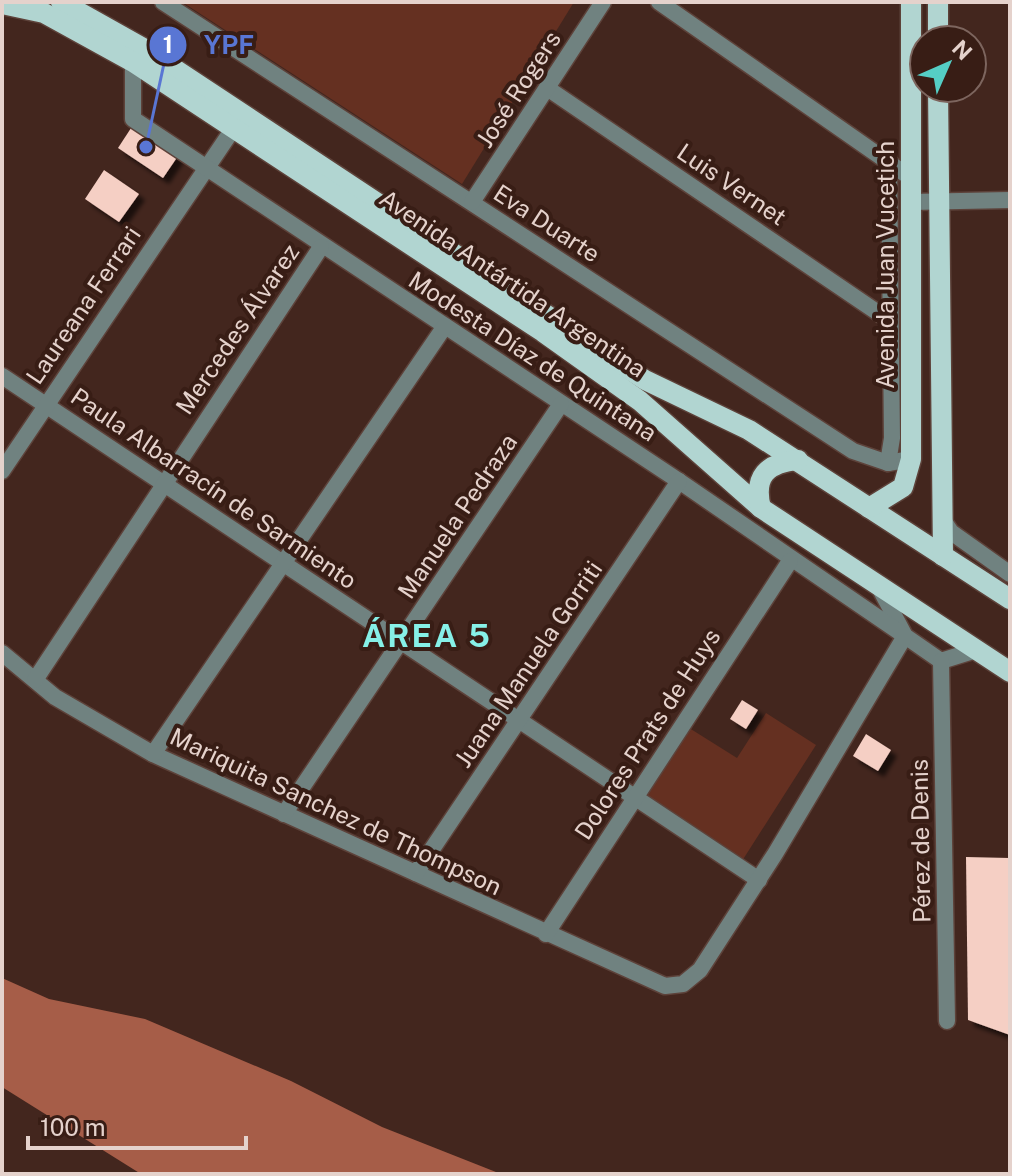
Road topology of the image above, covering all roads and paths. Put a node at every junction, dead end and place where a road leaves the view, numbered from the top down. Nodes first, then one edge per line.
1 (61, 2) edge
2 (163, 2) edge
3 (603, 2) edge
4 (659, 2) edge
5 (911, 2) edge
6 (938, 2) edge
7 (2, 4) edge
8 (938, 24) edge
9 (133, 62) junction
10 (547, 88) junction
11 (938, 104) edge
12 (233, 129) junction
13 (889, 163) junction
14 (205, 167) junction
15 (911, 178) junction
16 (1010, 200) edge
17 (938, 201) junction
18 (472, 202) junction
19 (911, 202) junction
20 (321, 247) junction
21 (890, 321) junction
22 (445, 326) junction
23 (2, 376) edge
24 (45, 404) junction
25 (561, 404) junction
26 (911, 459) junction
27 (798, 460) junction
28 (888, 463) junction
29 (2, 471) edge
30 (679, 481) junction
31 (163, 484) junction
32 (761, 508) junction
33 (869, 508) junction
34 (940, 515) junction
35 (943, 556) junction
36 (790, 561) junction
37 (284, 564) junction
38 (1010, 574) edge
39 (878, 585) junction
40 (1010, 599) edge
41 (905, 636) junction
42 (401, 642) junction
43 (976, 650) junction
44 (2, 653) edge
45 (941, 661) junction
46 (1010, 672) edge
47 (35, 680) junction
48 (519, 721) junction
49 (153, 754) junction
50 (633, 797) junction
51 (284, 814) junction
52 (416, 873) junction
53 (759, 880) junction
54 (546, 934) junction
55 (947, 1021) dead end

1 - 27 main road, Avenida Antártida Argentina
2 - 18 street, Eva Duarte
3 - 10 street, José Rogers
4 - 13 street
5 - 15 main road, Avenida Juan Vucetich
6 - 8 main road
7 - 9 main road, Avenida Antártida Argentina
9 - 12 main road, Avenida Antártida Argentina
9 - 14 street, Modesta Díaz de Quintana
10 - 18 street, José Rogers
10 - 21 street, Luis Vernet
11 - 17 main road
12 - 14 street, Laureana Ferrari
12 - 32 main road, Avenida Antártida Argentina
13 - 15 street
13 - 21 street
14 - 20 street, Modesta Díaz de Quintana
14 - 24 street, Laureana Ferrari
15 - 19 main road, Avenida Juan Vucetich
16 - 17 street
17 - 19 street
17 - 34 main road
18 - 28 street, Eva Duarte
19 - 26 main road, Avenida Juan Vucetich
20 - 22 street, Modesta Díaz de Quintana
20 - 31 street, Mercedes Álvarez
21 - 28 street
22 - 25 street, Modesta Díaz de Quintana
22 - 37 street
23 - 24 street, Paula Albarracín de Sarmiento
24 - 29 street, Laureana Ferrari
24 - 31 street, Paula Albarracín de Sarmiento
25 - 30 street, Modesta Díaz de Quintana
25 - 42 street, Manuela Pedraza
26 - 28 street, Eva Duarte
26 - 33 main road, Avenida Juan Vucetich
27 - 32 main road
27 - 33 main road, Avenida Antártida Argentina
30 - 36 street, Modesta Díaz de Quintana
30 - 48 street, Juana Manuela Gorriti
31 - 37 street, Paula Albarracín de Sarmiento
31 - 47 street, Mercedes Álvarez
32 - 39 main road, Avenida Antártida Argentina
33 - 35 main road, Avenida Antártida Argentina
34 - 35 main road
34 - 38 street
35 - 40 main road, Avenida Antártida Argentina
36 - 41 street, Modesta Díaz de Quintana
36 - 50 street, Dolores Prats de Huys
37 - 42 street, Paula Albarracín de Sarmiento
37 - 49 street
39 - 41 street
39 - 43 main road, Avenida Antártida Argentina
41 - 45 street, Modesta Díaz de Quintana
41 - 53 street
42 - 48 street, Paula Albarracín de Sarmiento
42 - 51 street, Manuela Pedraza
43 - 45 street
43 - 46 main road, Avenida Antártida Argentina
44 - 47 street, Mariquita Sanchez de Thompson
45 - 55 street, Pérez de Denis
47 - 49 street, Mariquita Sanchez de Thompson
48 - 50 street, Paula Albarracín de Sarmiento
48 - 52 street, Juana Manuela Gorriti
49 - 51 street, Mariquita Sanchez de Thompson
50 - 53 street, Paula Albarracín de Sarmiento
50 - 54 street, Dolores Prats de Huys
51 - 52 street, Mariquita Sanchez de Thompson
52 - 54 street, Mariquita Sanchez de Thompson
53 - 54 street, Mariquita Sanchez de Thompson

